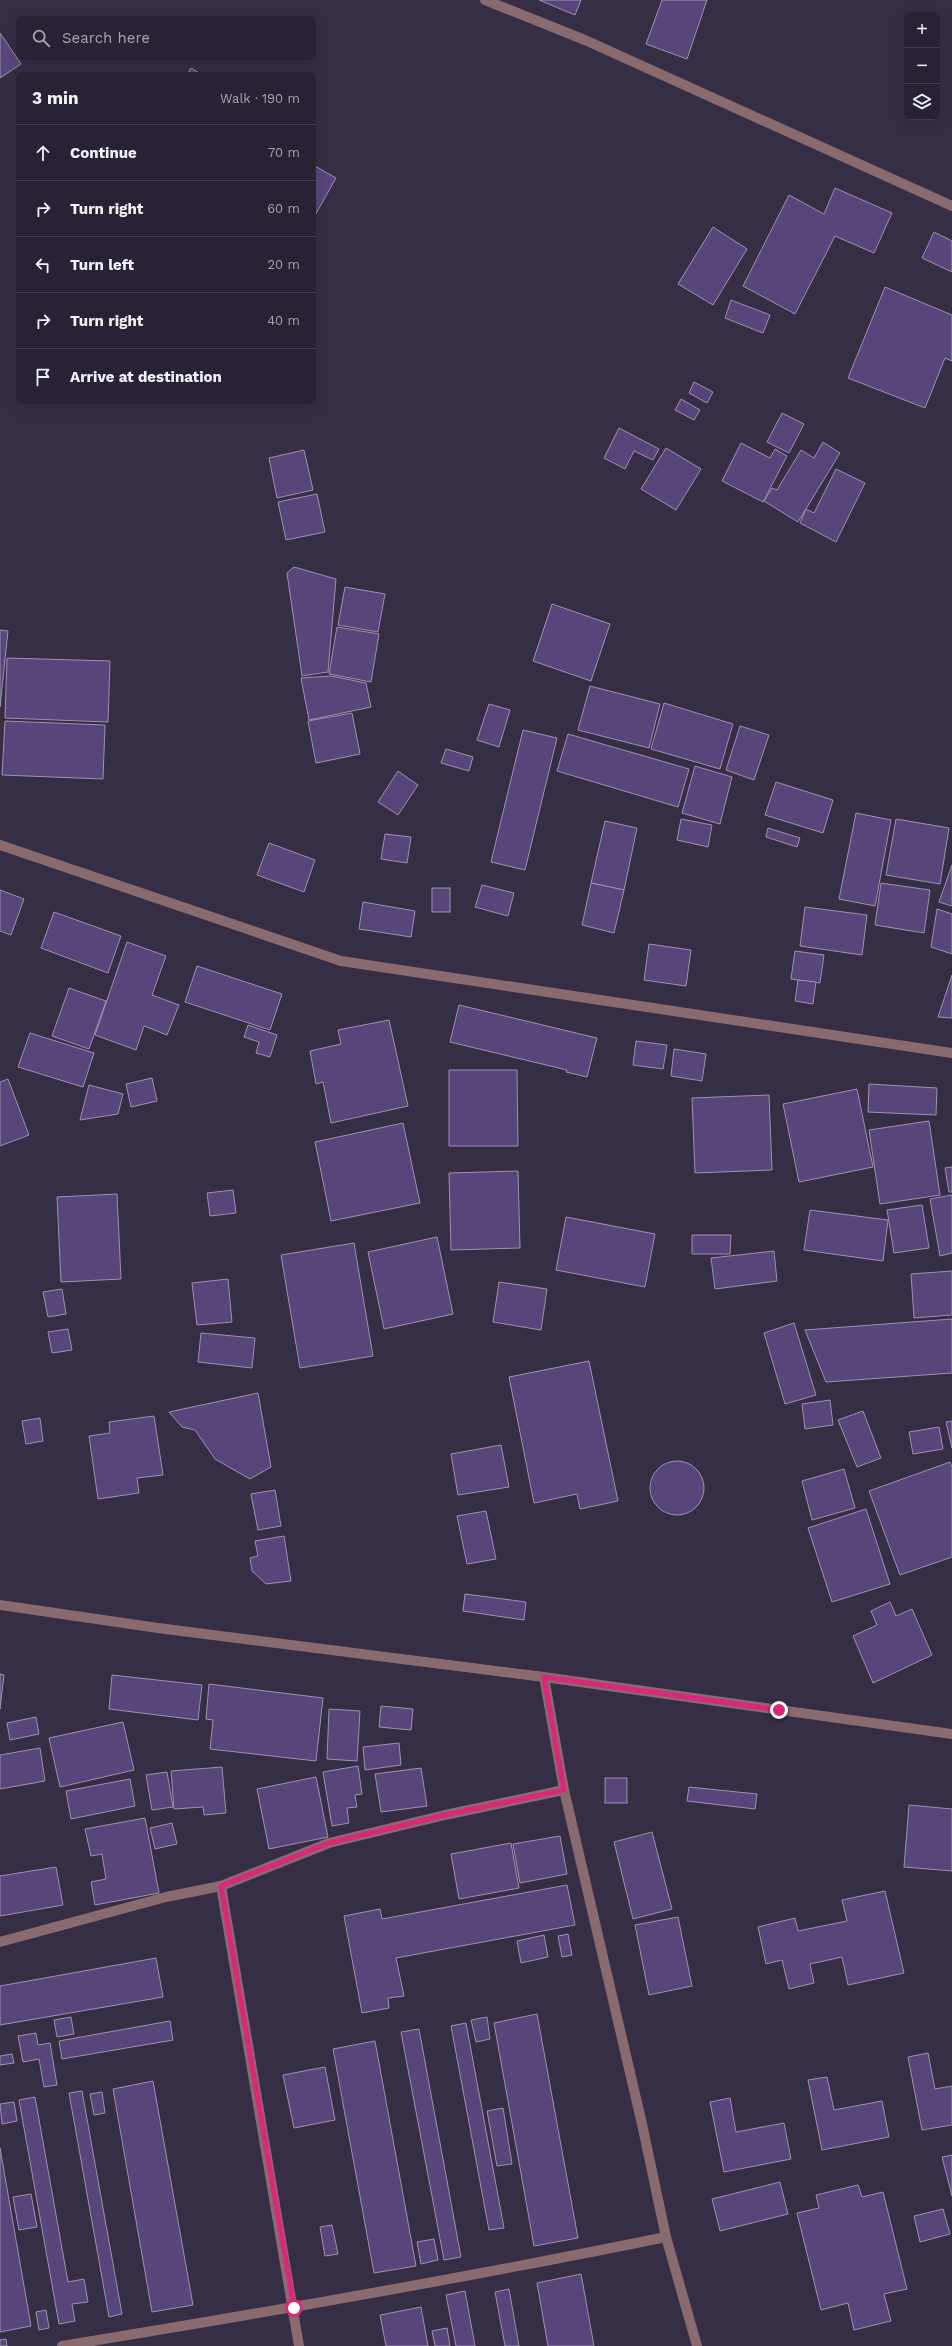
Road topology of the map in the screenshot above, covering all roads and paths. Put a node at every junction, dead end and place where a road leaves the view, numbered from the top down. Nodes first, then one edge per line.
1 (485, 0) edge
2 (952, 206) edge
3 (0, 845) edge
4 (952, 1053) edge
5 (0, 1605) edge
6 (544, 1677) junction
7 (952, 1734) edge
8 (564, 1790) junction
9 (221, 1886) junction
10 (0, 1942) edge
11 (666, 2237) junction
12 (294, 2308) junction
13 (62, 2346) edge
14 (300, 2346) edge
15 (697, 2346) edge

1 - 2 street
3 - 4 street
5 - 6 street
6 - 7 street
6 - 8 street
8 - 9 street
8 - 11 street
9 - 10 street
9 - 12 street
11 - 12 street
11 - 15 street
12 - 13 street
12 - 14 street

